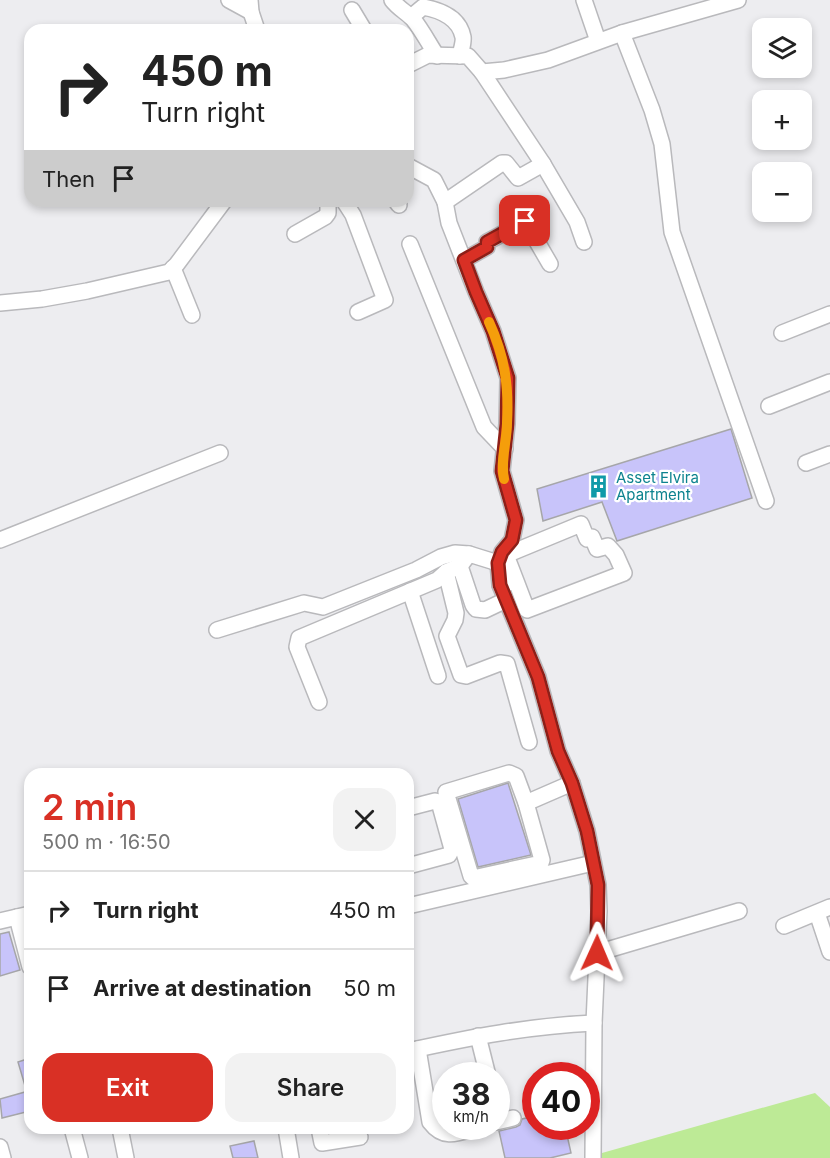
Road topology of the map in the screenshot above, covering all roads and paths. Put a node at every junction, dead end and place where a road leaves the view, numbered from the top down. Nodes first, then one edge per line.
1 (229, 0) edge
2 (392, 0) edge
3 (584, 0) edge
4 (738, 0) edge
5 (250, 6) edge
6 (352, 10) dead end
7 (411, 17) junction
8 (255, 24) edge
9 (360, 24) edge
10 (622, 33) junction
11 (598, 41) junction
12 (437, 56) junction
13 (460, 56) junction
14 (414, 62) edge
15 (482, 72) junction
16 (543, 164) junction
17 (414, 169) edge
18 (446, 202) junction
19 (219, 207) edge
20 (328, 207) edge
21 (348, 207) edge
22 (541, 213) dead end
23 (525, 221) junction
24 (295, 234) dead end
25 (584, 242) dead end
26 (410, 244) dead end
27 (464, 260) junction
28 (550, 264) dead end
29 (173, 268) junction
30 (0, 303) edge
31 (358, 312) dead end
32 (830, 314) edge
33 (192, 315) dead end
34 (782, 333) dead end
35 (830, 382) edge
36 (769, 406) dead end
37 (505, 448) junction
38 (220, 453) dead end
39 (830, 454) edge
40 (806, 463) dead end
41 (766, 501) dead end
42 (0, 540) edge
43 (498, 563) junction
44 (458, 564) junction
45 (516, 581) junction
46 (410, 591) junction
47 (503, 592) junction
48 (217, 630) dead end
49 (438, 676) dead end
50 (319, 702) dead end
51 (529, 742) dead end
52 (572, 783) junction
53 (526, 802) junction
54 (414, 806) edge
55 (593, 863) junction
56 (414, 864) edge
57 (414, 905) edge
58 (823, 910) edge
59 (739, 911) dead end
60 (23, 915) edge
61 (0, 921) edge
62 (784, 926) dead end
63 (830, 952) edge
64 (597, 953) junction
65 (594, 1023) junction
66 (478, 1036) junction
67 (414, 1050) edge
68 (414, 1054) edge
69 (484, 1062) edge
70 (432, 1125) edge
71 (74, 1134) edge
72 (125, 1134) edge
73 (287, 1134) edge
74 (320, 1134) edge
75 (360, 1137) dead end
76 (0, 1147) edge
77 (3, 1158) edge
78 (80, 1158) edge
79 (126, 1158) edge
80 (291, 1158) edge
81 (594, 1158) edge

1 - 5 street
2 - 7 street
3 - 11 street
4 - 10 street
5 - 8 street
6 - 9 street
7 - 12 street
7 - 13 street
10 - 11 street
10 - 41 street
11 - 15 street
12 - 13 street
12 - 14 street
13 - 15 street
15 - 16 street
16 - 18 street
16 - 25 street
17 - 18 street
18 - 27 street
19 - 29 street
20 - 24 street
21 - 31 street
22 - 23 street
23 - 27 street
23 - 28 street
26 - 37 street
27 - 37 street
29 - 30 street
29 - 33 street
32 - 34 street
35 - 36 street
37 - 43 street
38 - 42 street
39 - 40 street
43 - 44 street
43 - 47 street
44 - 46 street
44 - 47 street
44 - 48 street
44 - 51 street
45 - 45 street
45 - 47 street
46 - 49 street
46 - 50 street
47 - 52 street
52 - 53 street
52 - 55 street
53 - 53 street
54 - 56 street
55 - 57 street
55 - 64 street
58 - 62 street
58 - 63 street
59 - 64 street
60 - 61 street
64 - 65 street
65 - 66 street
65 - 81 street
66 - 67 street
66 - 69 street
68 - 70 street
71 - 78 street
72 - 79 street
73 - 80 street
74 - 75 street
76 - 77 street

